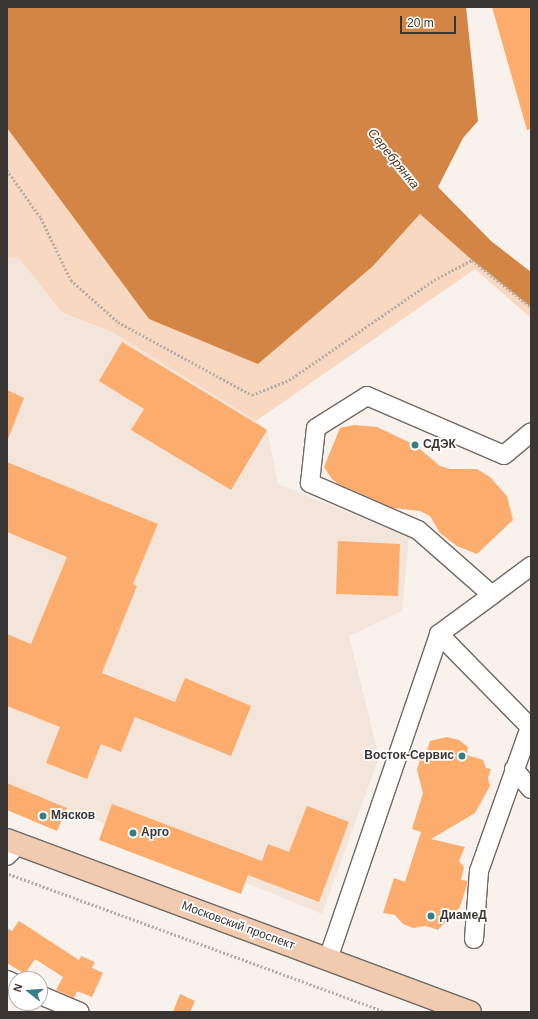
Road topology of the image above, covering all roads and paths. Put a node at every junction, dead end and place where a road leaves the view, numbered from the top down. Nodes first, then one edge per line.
1 (7, 170) edge
2 (531, 307) edge
3 (531, 432) edge
4 (531, 566) edge
5 (492, 595) junction
6 (439, 634) junction
7 (530, 725) edge
8 (514, 769) junction
9 (531, 790) edge
10 (11, 847) edge
11 (7, 874) edge
12 (474, 939) dead end
13 (328, 959) junction
14 (48, 998) edge
15 (80, 1012) edge
16 (386, 1012) edge
17 (470, 1012) edge

1 - 2 path
3 - 5 street
4 - 5 street
5 - 6 street
6 - 7 street
6 - 13 street
7 - 8 street
8 - 9 street
8 - 12 street
10 - 13 main road, Московский проспект
11 - 16 path
13 - 17 main road, Московский проспект
14 - 15 street

